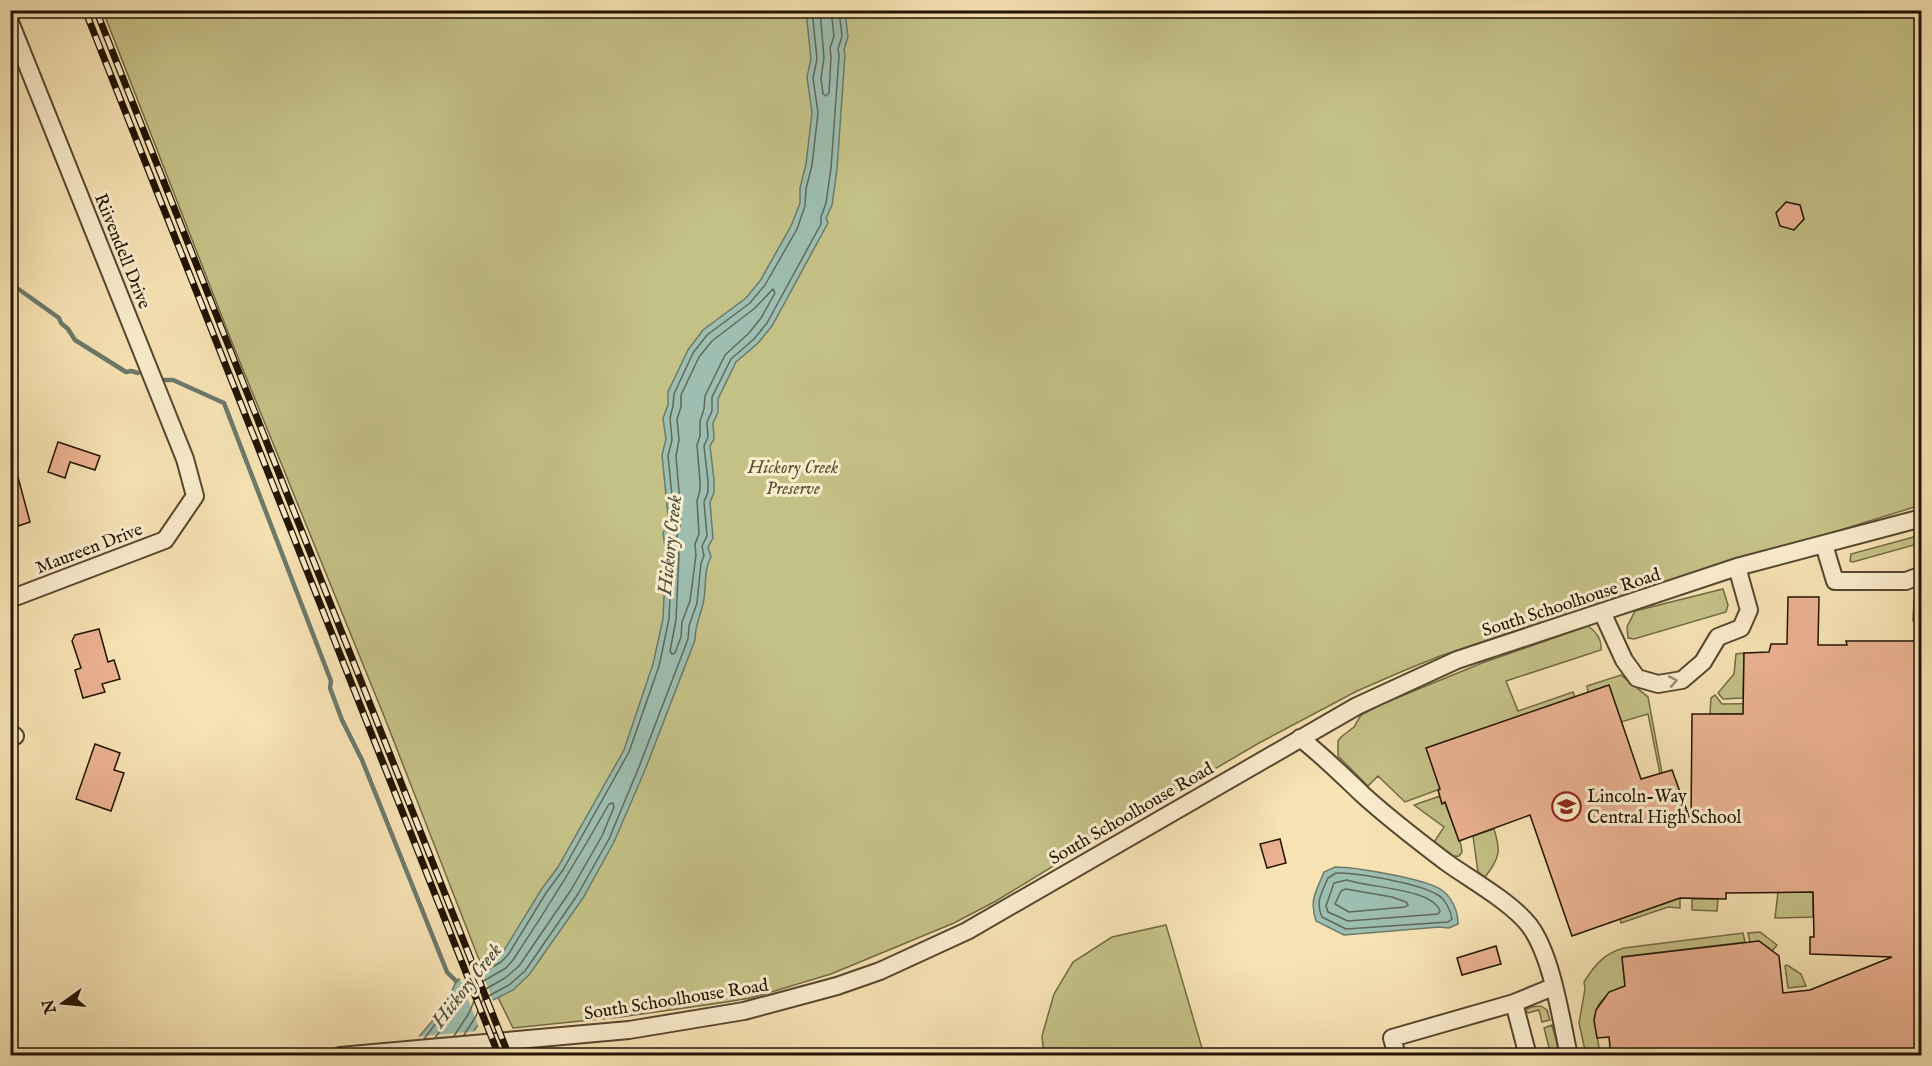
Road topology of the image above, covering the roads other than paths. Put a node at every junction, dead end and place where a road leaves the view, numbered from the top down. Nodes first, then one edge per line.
1 (10, 22) edge
2 (195, 496) joint
3 (1922, 518) edge
4 (1824, 545) junction
5 (1737, 567) junction
6 (1922, 575) edge
7 (10, 599) edge
8 (1602, 612) junction
9 (1300, 738) junction
10 (1554, 987) junction
11 (1514, 1003) junction
12 (340, 1056) edge
13 (1397, 1056) edge
14 (1528, 1056) edge
15 (1569, 1056) edge

1 - 2 street, Riivendell Drive
2 - 7 street, Maureen Drive
3 - 4 street, South Schoolhouse Road
4 - 5 street, South Schoolhouse Road
4 - 6 street
5 - 8 street, South Schoolhouse Road
8 -> 5 street
8 - 9 street, South Schoolhouse Road
9 - 10 street
9 - 12 street, South Schoolhouse Road
10 - 11 street
10 - 15 street
11 - 13 street
11 - 14 street

